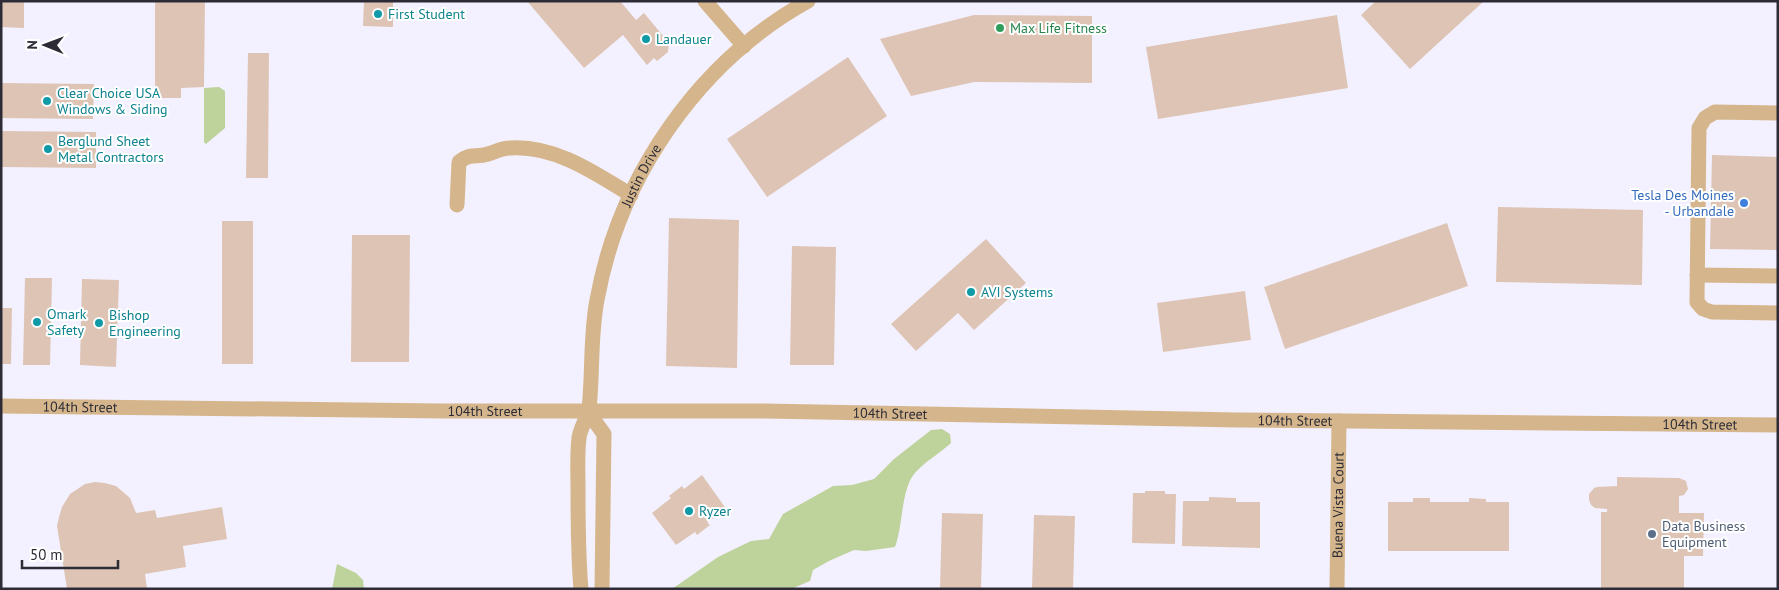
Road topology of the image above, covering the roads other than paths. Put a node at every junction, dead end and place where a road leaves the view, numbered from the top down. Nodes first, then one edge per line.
1 (705, 1) edge
2 (808, 1) edge
3 (744, 46) junction
4 (1778, 113) edge
5 (631, 195) junction
6 (457, 205) dead end
7 (1697, 275) junction
8 (1778, 276) edge
9 (1778, 313) edge
10 (1, 406) edge
11 (588, 412) junction
12 (1339, 421) junction
13 (1778, 425) edge
14 (581, 589) edge
15 (602, 589) edge
16 (1337, 589) edge

1 - 3 street
2 - 3 street, Justin Drive
3 - 5 street, Justin Drive
4 - 7 street
5 - 6 street
5 - 11 street, Justin Drive
7 - 8 street
7 - 9 street
10 - 11 street, 104th Street
11 - 12 street, 104th Street
11 - 14 street, Justin Drive
11 - 15 street
12 - 13 street, 104th Street
12 - 16 street, Buena Vista Court

